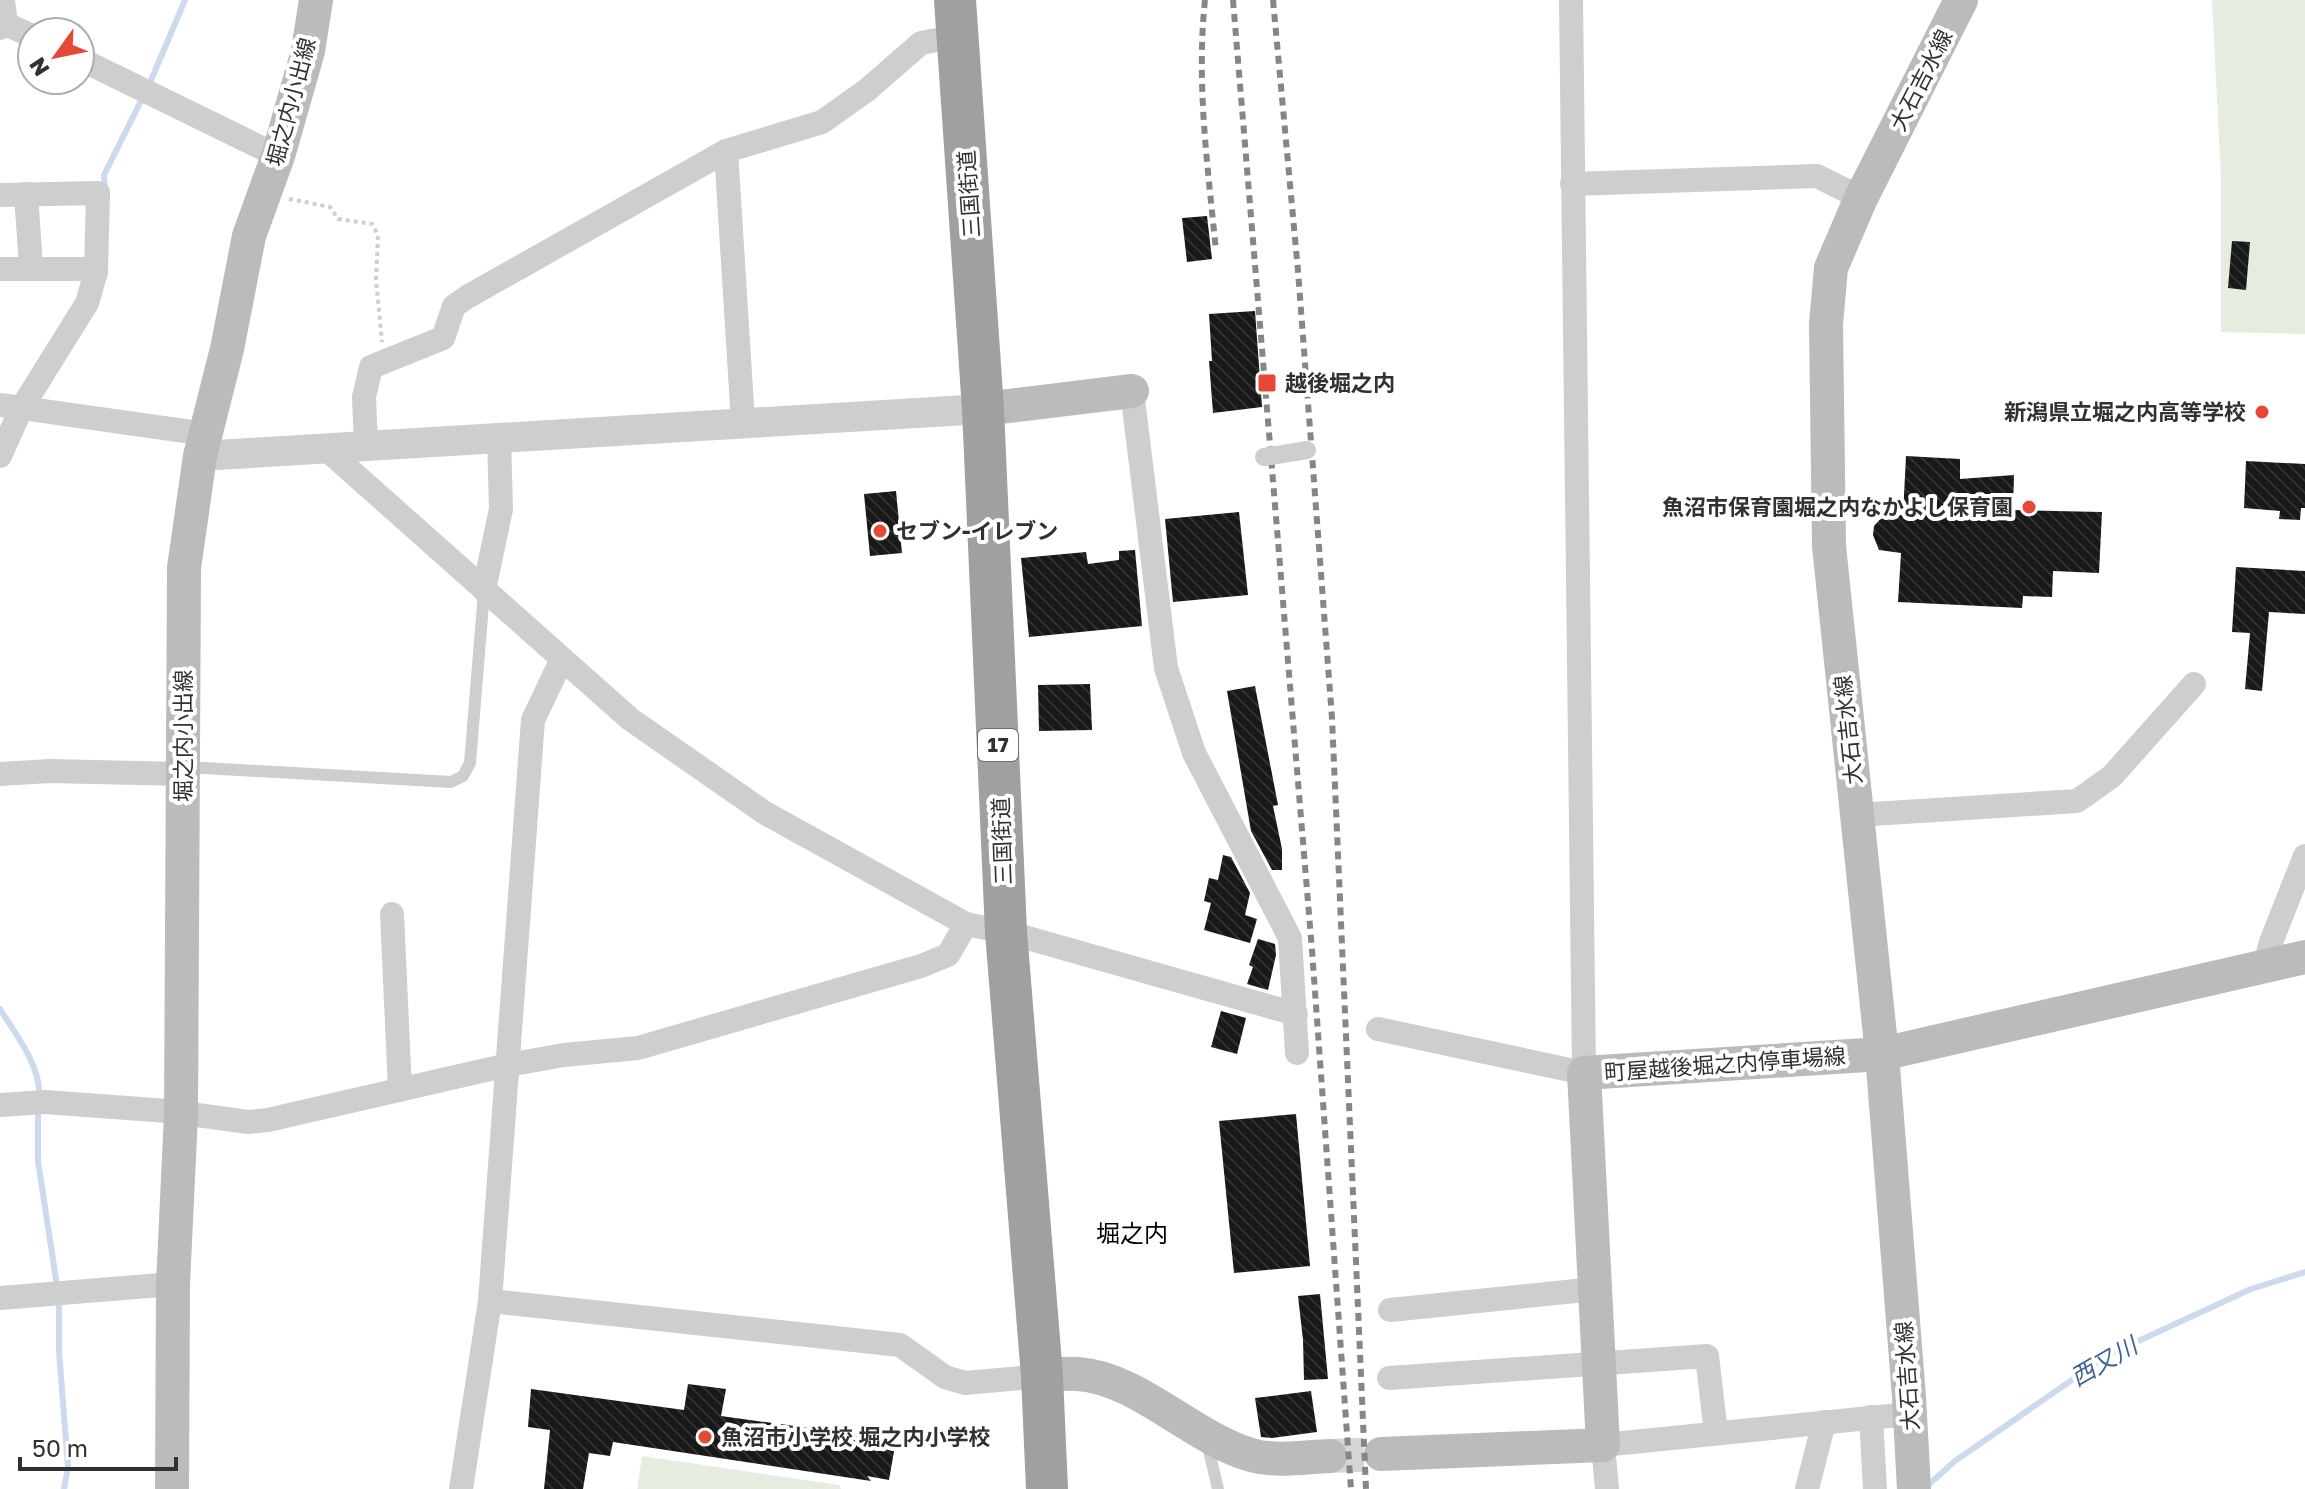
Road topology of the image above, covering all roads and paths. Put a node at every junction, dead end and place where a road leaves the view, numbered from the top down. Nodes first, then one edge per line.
1 (316, 0) edge
2 (1571, 0) edge
3 (1961, 0) edge
4 (957, 18) edge
5 (96, 67) edge
6 (726, 151) junction
7 (278, 156) junction
8 (1572, 184) junction
9 (26, 194) junction
10 (0, 195) edge
11 (264, 195) junction
12 (1861, 198) junction
13 (31, 267) junction
14 (0, 269) edge
15 (96, 272) junction
16 (384, 360) junction
17 (1132, 391) joint
18 (10, 407) edge
19 (983, 409) junction
20 (743, 422) junction
21 (499, 436) junction
22 (203, 445) junction
23 (366, 445) junction
24 (325, 448) junction
25 (1307, 450) dead end
26 (0, 456) edge
27 (1264, 457) dead end
28 (484, 590) junction
29 (562, 659) junction
30 (2194, 684) dead end
31 (183, 770) junction
32 (0, 774) edge
33 (1857, 815) junction
34 (2305, 856) edge
35 (392, 914) dead end
36 (986, 928) junction
37 (2305, 957) edge
38 (2265, 965) junction
39 (1296, 1014) junction
40 (1378, 1029) dead end
41 (1297, 1053) dead end
42 (1882, 1054) junction
43 (508, 1065) junction
44 (1584, 1073) junction
45 (400, 1090) junction
46 (0, 1105) edge
47 (181, 1115) junction
48 (173, 1284) junction
49 (1595, 1289) junction
50 (0, 1298) edge
51 (490, 1301) junction
52 (1390, 1310) dead end
53 (1599, 1365) junction
54 (1042, 1376) junction
55 (1389, 1378) dead end
56 (1909, 1414) junction
57 (1871, 1417) junction
58 (1824, 1422) junction
59 (1716, 1433) junction
60 (1205, 1435) junction
61 (1603, 1445) junction
62 (1381, 1454) tunnel mouth
63 (1330, 1456) tunnel mouth
64 (1874, 1482) edge
65 (172, 1489) edge
66 (461, 1489) edge
67 (1047, 1489) edge
68 (1218, 1489) edge
69 (1607, 1489) edge
70 (1807, 1489) edge
71 (1914, 1489) edge

1 - 7 main road, 堀之内小出線
2 - 8 street
3 - 12 main road, 大石吉水線
4 - 6 street
4 - 19 highway, 三国街道 / 17
5 - 7 street
6 - 16 street
6 - 20 street
7 - 11 main road, 堀之内小出線
8 - 12 street
8 - 44 street
9 - 10 street
9 - 13 street
9 - 15 street
11 - 16 path
11 - 22 main road, 堀之内小出線
12 - 33 main road, 大石吉水線
13 - 14 street
13 - 15 street
15 - 18 street
16 - 23 street
17 - 19 main road
17 - 39 street
18 - 22 street
18 - 26 street
19 - 20 street
19 - 36 highway, 三国街道 / 17
20 - 21 street
21 - 23 street
21 - 28 street
22 - 24 street
22 - 31 main road, 堀之内小出線
23 - 24 street
24 - 28 street
25 - 27 street, bridge
28 - 29 street
28 - 31 lane
29 - 36 street
29 - 43 street
30 - 33 street
31 - 32 street
31 - 47 main road, 堀之内小出線
33 - 42 main road, 大石吉水線
34 - 38 street
35 - 45 street
36 - 39 street
36 - 43 street
36 - 54 highway, 三国街道 / 17
37 - 38 main road, 町屋越後堀之内停車場線
38 - 42 main road, 町屋越後堀之内停車場線
39 - 41 street
40 - 44 street
42 - 44 main road, 町屋越後堀之内停車場線
42 - 56 main road, 大石吉水線
43 - 45 street
43 - 51 street
44 - 49 main road, 町屋越後堀之内停車場線
45 - 47 street
46 - 47 street
47 - 48 main road, 堀之内小出線
48 - 50 street
48 - 65 main road, 堀之内小出線
49 - 52 street
49 - 53 main road, 町屋越後堀之内停車場線
51 - 54 street
51 - 66 street
53 - 55 street
53 - 59 street
53 - 61 main road, 町屋越後堀之内停車場線
54 - 60 main road
54 - 67 highway, 三国街道 / 17
56 - 57 street
56 - 71 main road, 大石吉水線
57 - 58 street
57 - 64 street
58 - 59 street
58 - 70 street
59 - 61 street
60 - 63 main road
60 - 68 lane
61 - 62 main road
61 - 69 street

